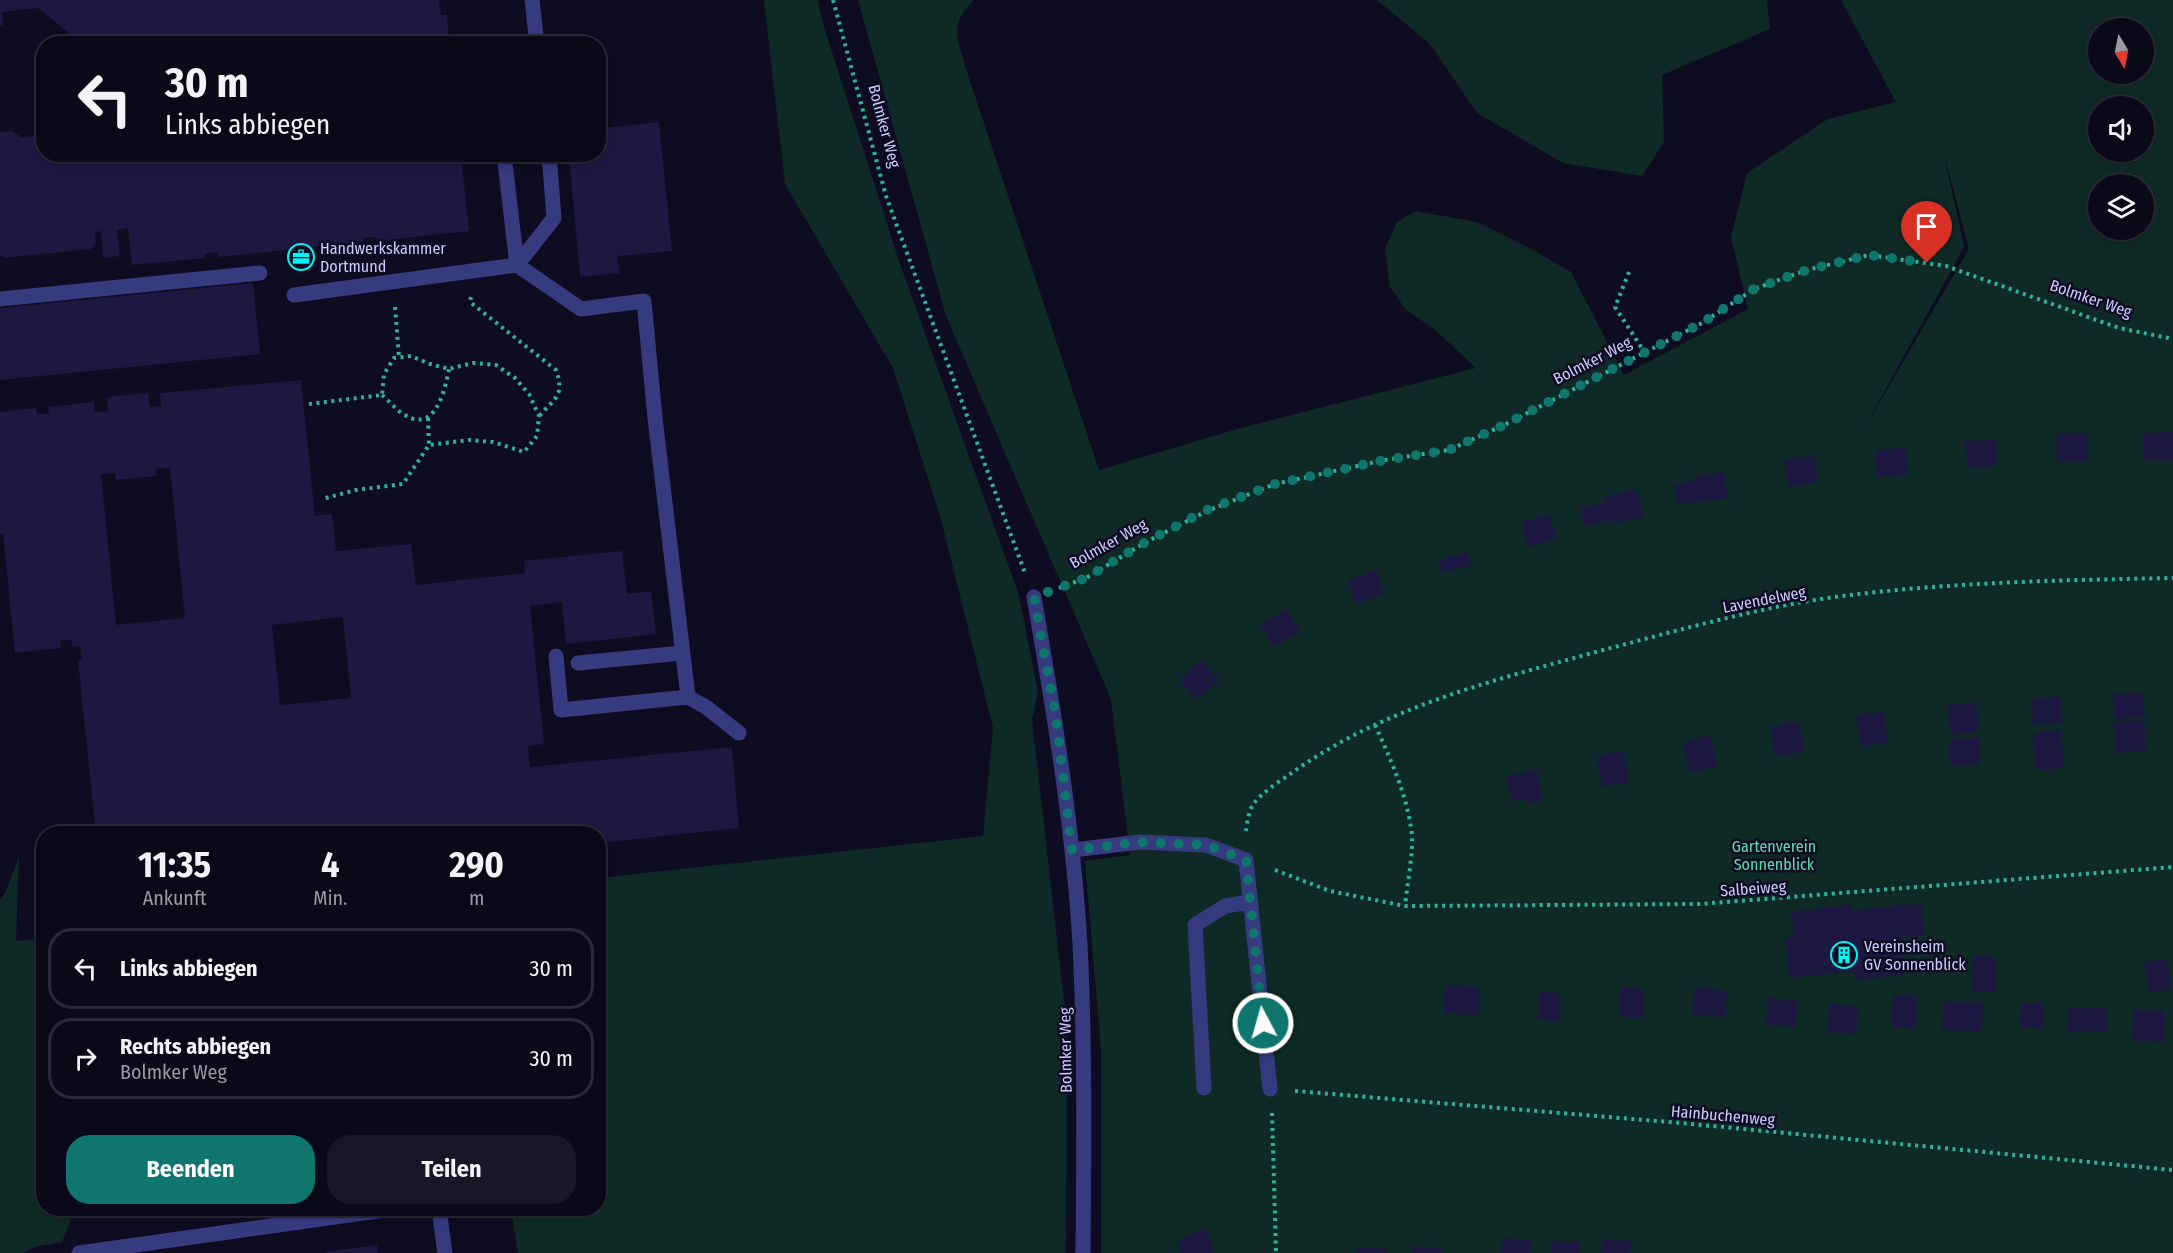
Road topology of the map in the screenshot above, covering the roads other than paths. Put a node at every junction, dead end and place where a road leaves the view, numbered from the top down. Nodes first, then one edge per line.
1 (532, 0) edge
2 (536, 36) edge
3 (505, 162) edge
4 (550, 162) edge
5 (517, 265) junction
6 (260, 273) dead end
7 (294, 295) dead end
8 (0, 299) edge
9 (1034, 597) road end
10 (682, 653) junction
11 (556, 656) dead end
12 (578, 663) dead end
13 (688, 697) junction
14 (739, 733) dead end
15 (1072, 850) junction
16 (1250, 902) junction
17 (1204, 1088) dead end
18 (1270, 1089) road end
19 (342, 1216) edge
20 (440, 1216) edge
21 (79, 1253) edge
22 (445, 1253) edge
23 (1083, 1253) edge

1 - 2 street
3 - 5 street
4 - 5 street
5 - 7 street
5 - 10 street
6 - 8 street
9 - 15 street, Bolmker Weg
10 - 12 street
10 - 13 street
11 - 13 street
13 - 14 street
15 - 16 street
15 - 23 street, Bolmker Weg
16 - 17 street
16 - 18 street
19 - 21 street
20 - 22 street

